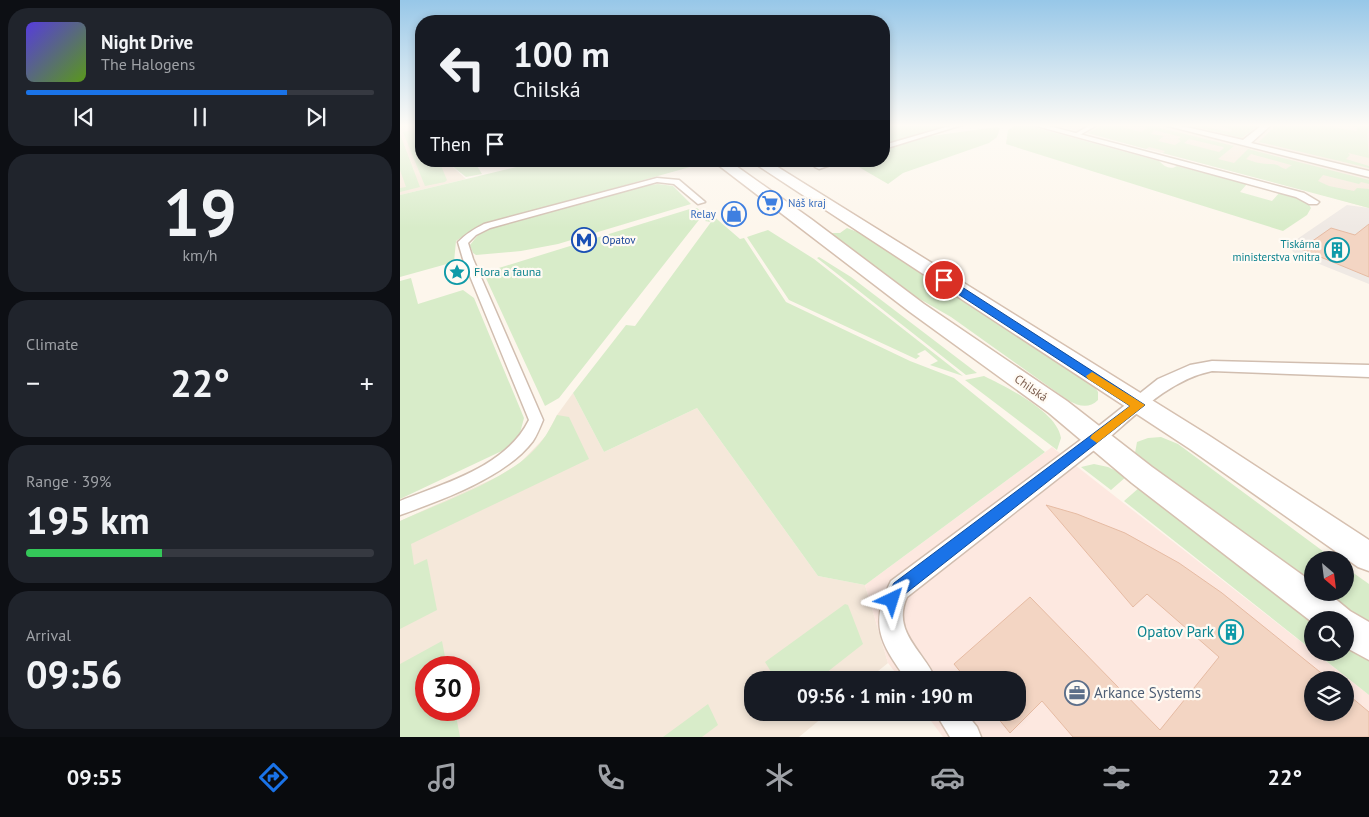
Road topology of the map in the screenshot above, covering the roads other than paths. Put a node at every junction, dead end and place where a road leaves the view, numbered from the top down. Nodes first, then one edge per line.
1 (1167, 159) edge
2 (1311, 159) edge
3 (728, 167) edge
4 (767, 167) edge
5 (1369, 174) edge
6 (701, 202) dead end
7 (1313, 202) dead end
8 (1369, 371) edge
9 (1139, 405) junction
10 (1097, 438) junction
11 (400, 508) edge
12 (1369, 557) edge
13 (1326, 611) edge
14 (1354, 633) edge
15 (1369, 644) edge
16 (917, 671) edge
17 (955, 721) edge
18 (967, 737) edge

1 - 7 street
2 - 5 street
3 - 10 main road, Chilská
4 - 9 main road
6 - 11 street
8 - 9 street
9 - 10 street
9 - 12 main road
10 - 13 main road, Chilská
10 - 16 street
14 - 15 main road
17 - 18 street

